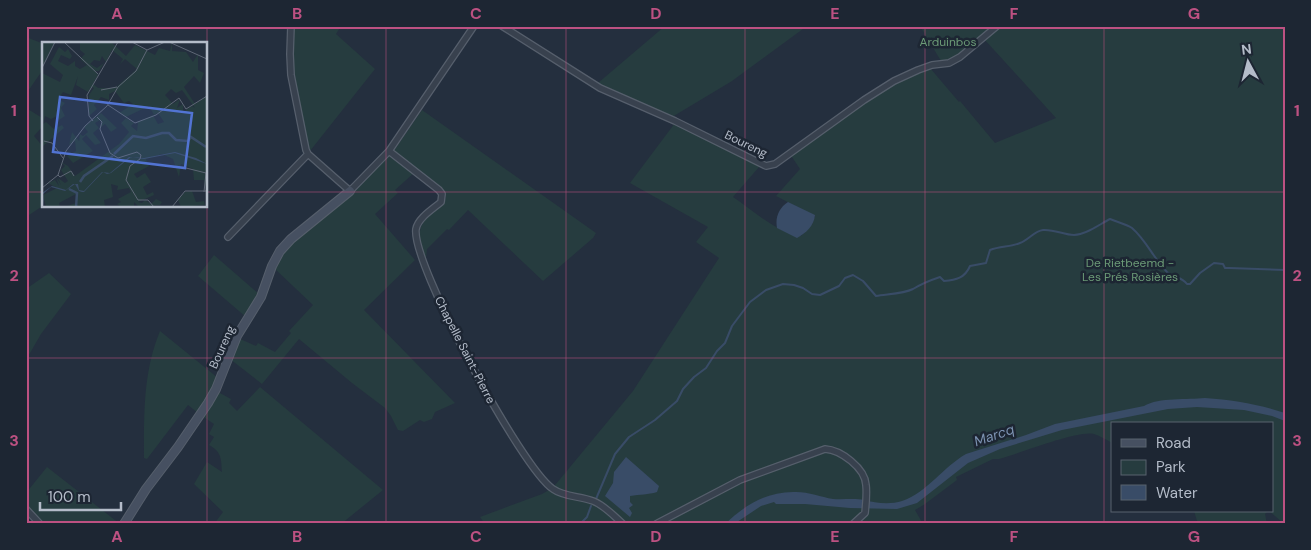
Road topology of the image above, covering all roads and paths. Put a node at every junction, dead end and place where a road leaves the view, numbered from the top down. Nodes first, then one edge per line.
1 (291, 26) edge
2 (474, 26) edge
3 (502, 26) edge
4 (997, 26) edge
5 (389, 151) junction
6 (308, 154) junction
7 (350, 191) junction
8 (228, 237) dead end
9 (26, 508) edge
10 (40, 524) edge
11 (124, 524) edge
12 (623, 524) edge
13 (656, 524) edge
14 (853, 524) edge

1 - 6 street
2 - 5 street, Boureng
3 - 4 street, Boureng
5 - 7 street, Boureng
5 - 12 street, Chapelle Saint-Pierre
6 - 7 street
6 - 8 street
7 - 11 street, Boureng
9 - 10 street
13 - 14 street

